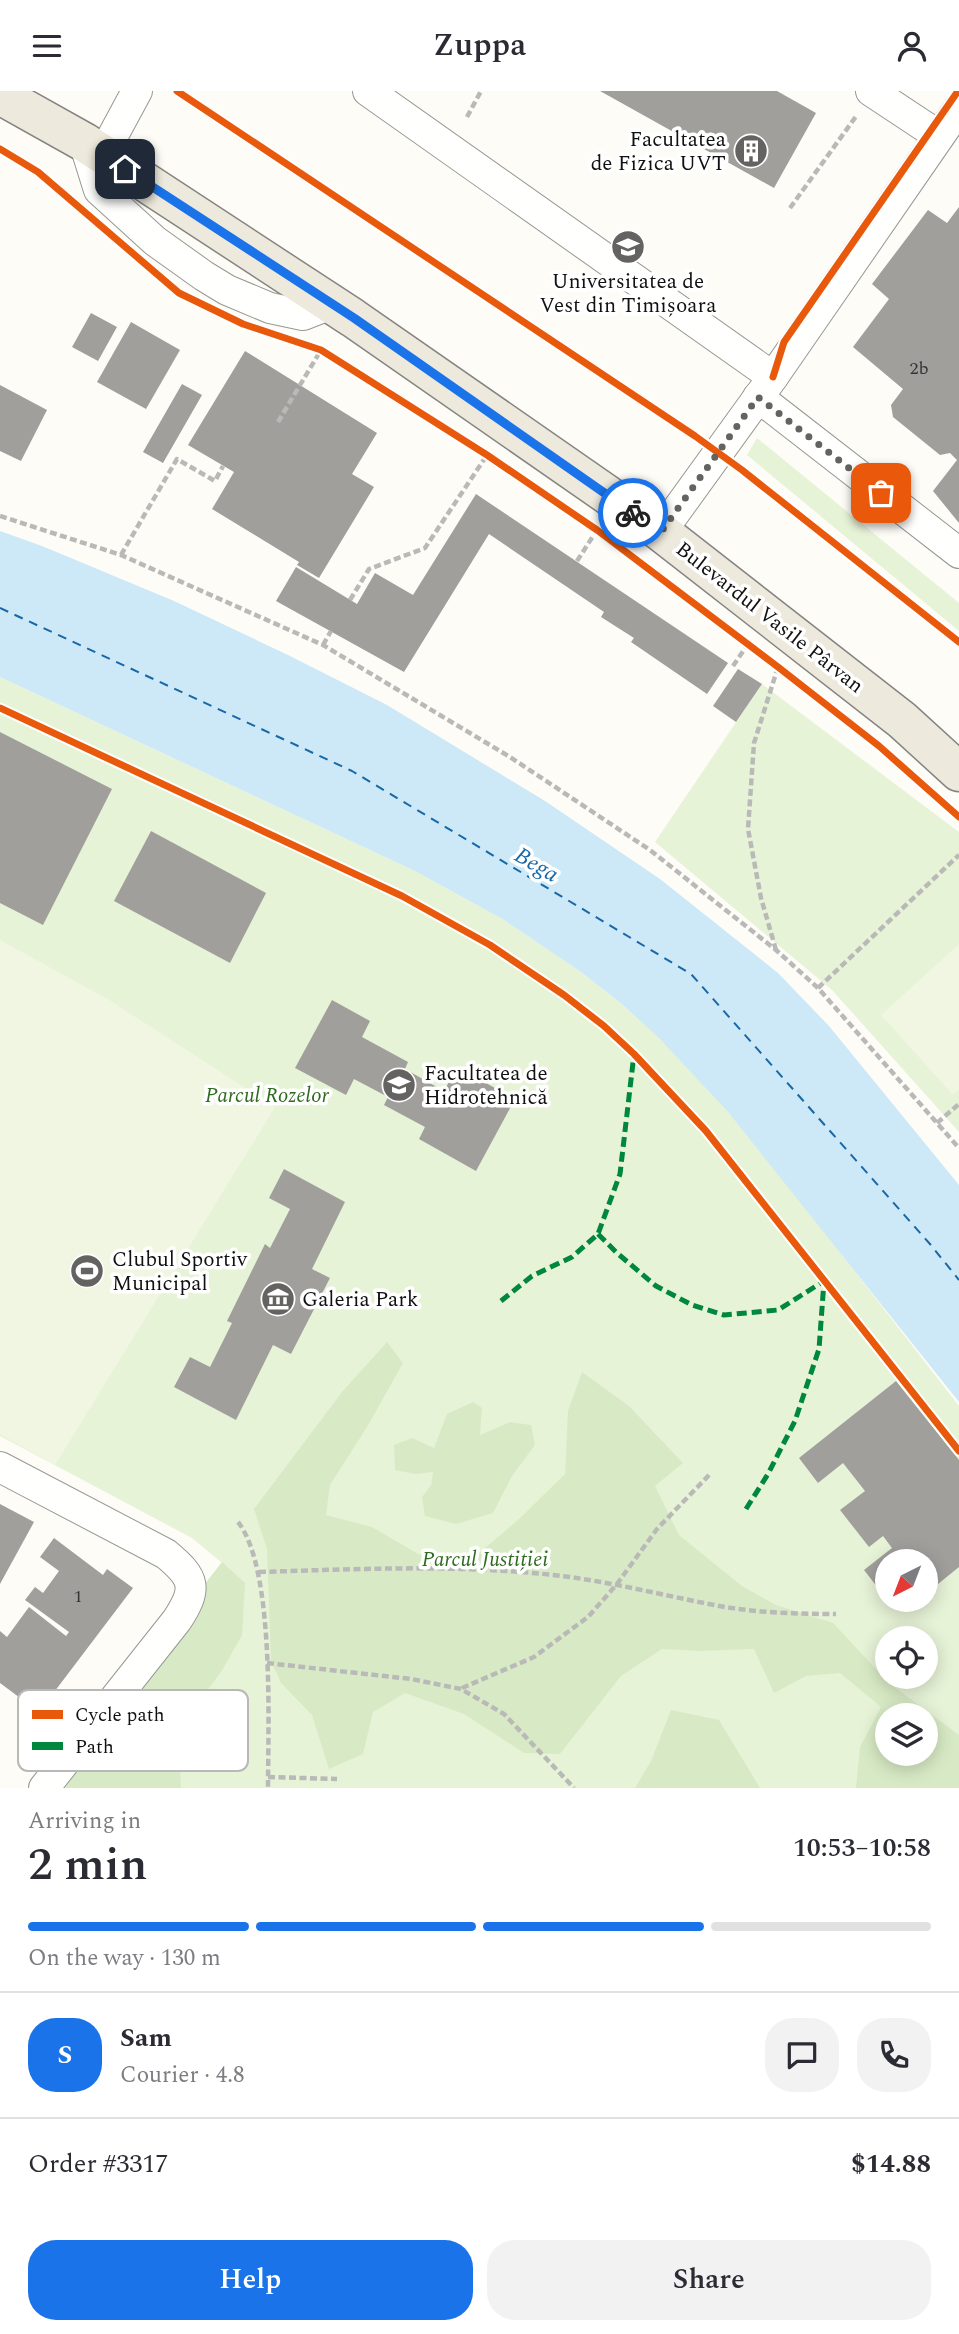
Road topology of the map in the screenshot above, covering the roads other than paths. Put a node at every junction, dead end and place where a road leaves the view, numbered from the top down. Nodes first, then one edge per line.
1 (137, 91) edge
2 (368, 91) edge
3 (872, 92) edge
4 (9, 97) edge
5 (959, 108) edge
6 (939, 136) junction
7 (94, 148) junction
8 (765, 387) junction
9 (661, 532) junction
10 (959, 553) edge
11 (959, 772) edge
12 (0, 1468) edge
13 (122, 1690) edge
14 (57, 1771) edge
15 (44, 1788) edge

1 - 7 street
2 - 8 street
3 - 6 street
4 - 7 main road, Bulevardul Vasile Pârvan
5 - 6 street
6 - 8 street
7 - 9 main road, Bulevardul Vasile Pârvan
8 - 9 street
8 - 10 street
9 - 11 main road, Bulevardul Vasile Pârvan
12 - 13 street
14 - 15 street

